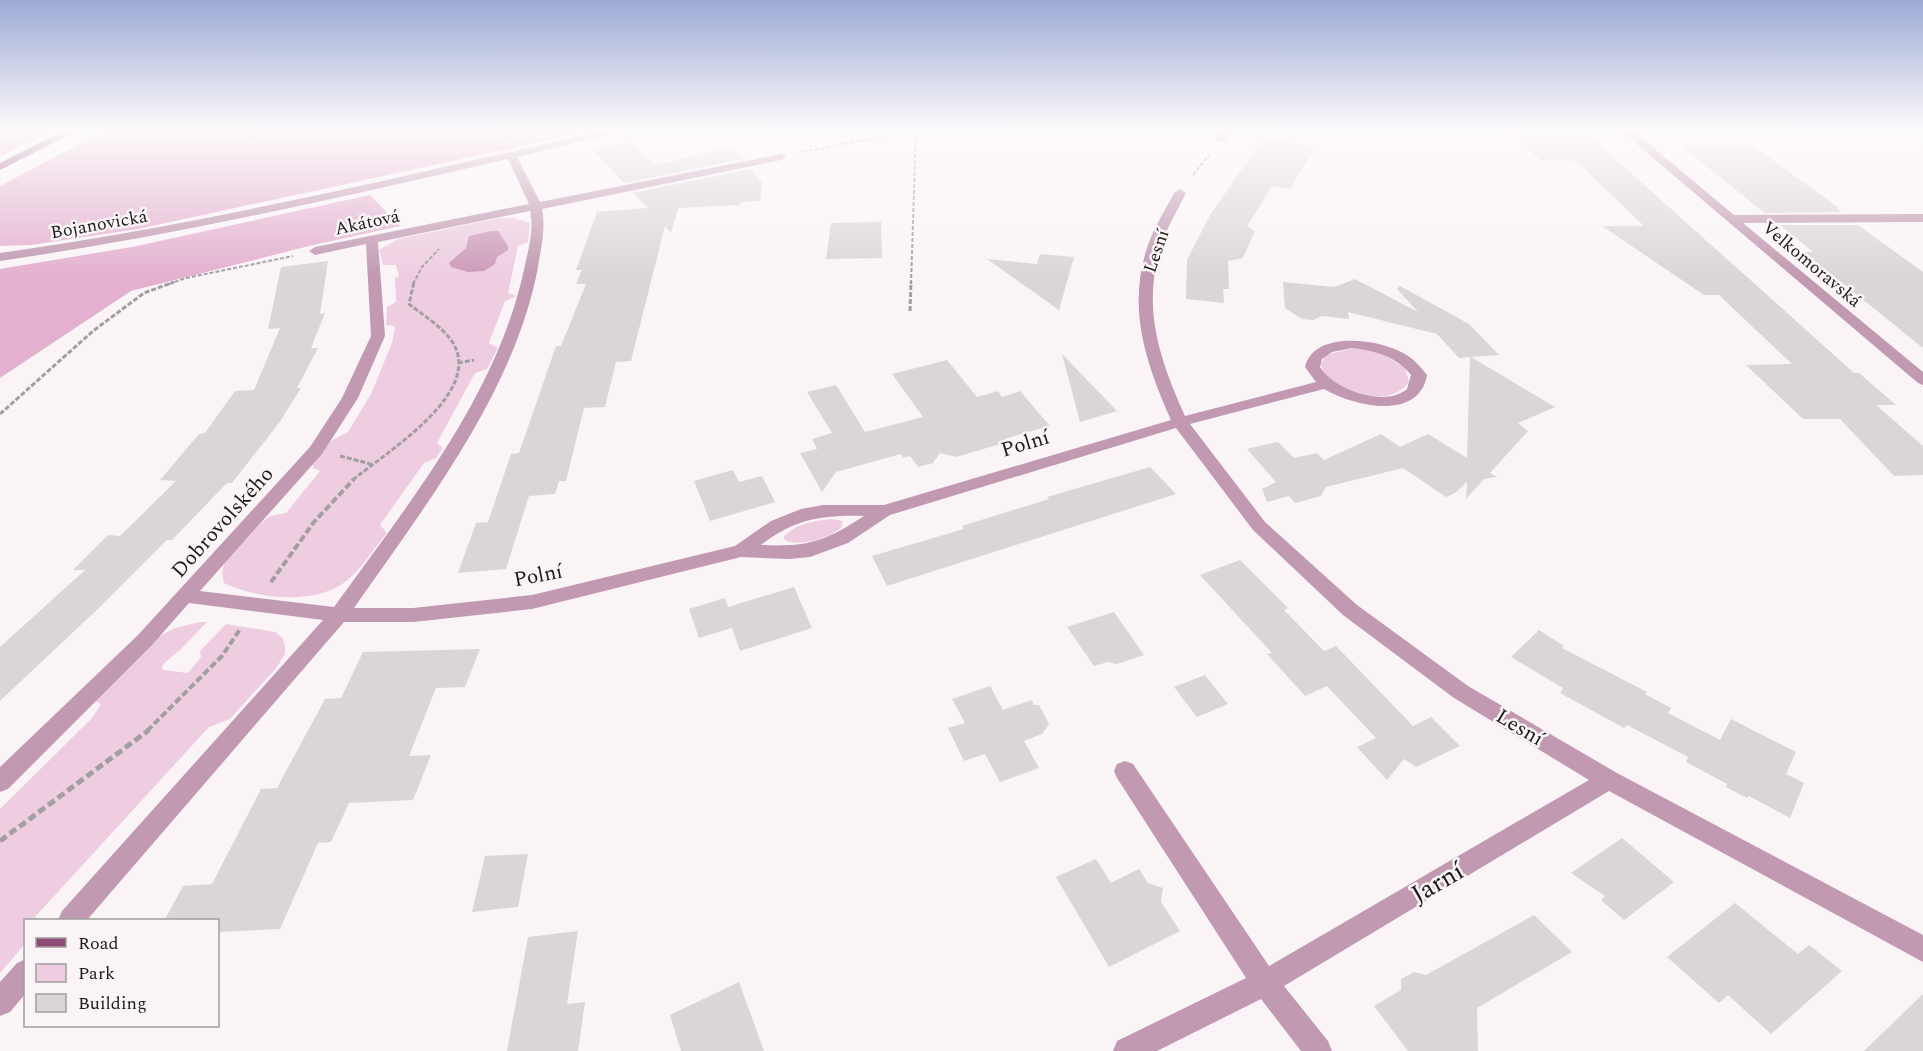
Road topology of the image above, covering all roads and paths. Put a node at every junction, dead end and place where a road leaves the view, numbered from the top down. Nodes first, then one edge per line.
1 (406, 178) edge
2 (522, 178) edge
3 (673, 178) edge
4 (914, 178) edge
5 (1191, 178) edge
6 (1682, 178) edge
7 (1180, 193) joint
8 (535, 205) junction
9 (1923, 218) edge
10 (1730, 219) junction
11 (440, 226) junction
12 (372, 240) junction
13 (315, 252) joint
14 (0, 257) edge
15 (910, 311) dead end
16 (469, 361) dead end
17 (458, 363) junction
18 (1923, 380) edge
19 (1325, 384) junction
20 (0, 414) edge
21 (1180, 422) junction
22 (345, 457) dead end
23 (372, 464) junction
24 (884, 512) junction
25 (741, 551) junction
26 (186, 596) junction
27 (256, 605) junction
28 (339, 615) junction
29 (1125, 771) dead end
30 (1609, 780) junction
31 (0, 782) edge
32 (0, 841) edge
33 (73, 919) edge
34 (1923, 949) edge
35 (24, 974) edge
36 (1265, 983) junction
37 (0, 1002) edge
38 (1127, 1051) edge
39 (1318, 1051) edge

1 - 14 street, Bojanovická
2 - 8 street
3 - 8 street, Akátová
4 - 15 path
5 - 7 path
6 - 10 street, Velkomoravská
7 - 21 street, Lesní
8 - 11 street, Akátová
8 - 28 street
9 - 10 street
10 - 18 street, Velkomoravská
11 - 12 street, Akátová
11 - 17 path
12 - 13 street, Akátová
12 - 26 street, Dobrovolského
13 - 20 path
16 - 17 path
17 - 23 path
19 - 19 street
19 - 21 street
21 - 24 street, Polní
21 - 30 street, Lesní
22 - 23 path
23 - 27 path
24 - 25 street, Polní
24 - 25 street, Polní
25 - 28 street, Polní
26 - 27 street, Polní
26 - 31 street, Dobrovolského
27 - 28 street, Polní
27 - 32 path
28 - 33 street
29 - 36 street
30 - 34 street, Lesní
30 - 36 street, Jarní
35 - 37 street
36 - 38 street, Jarní
36 - 39 street

